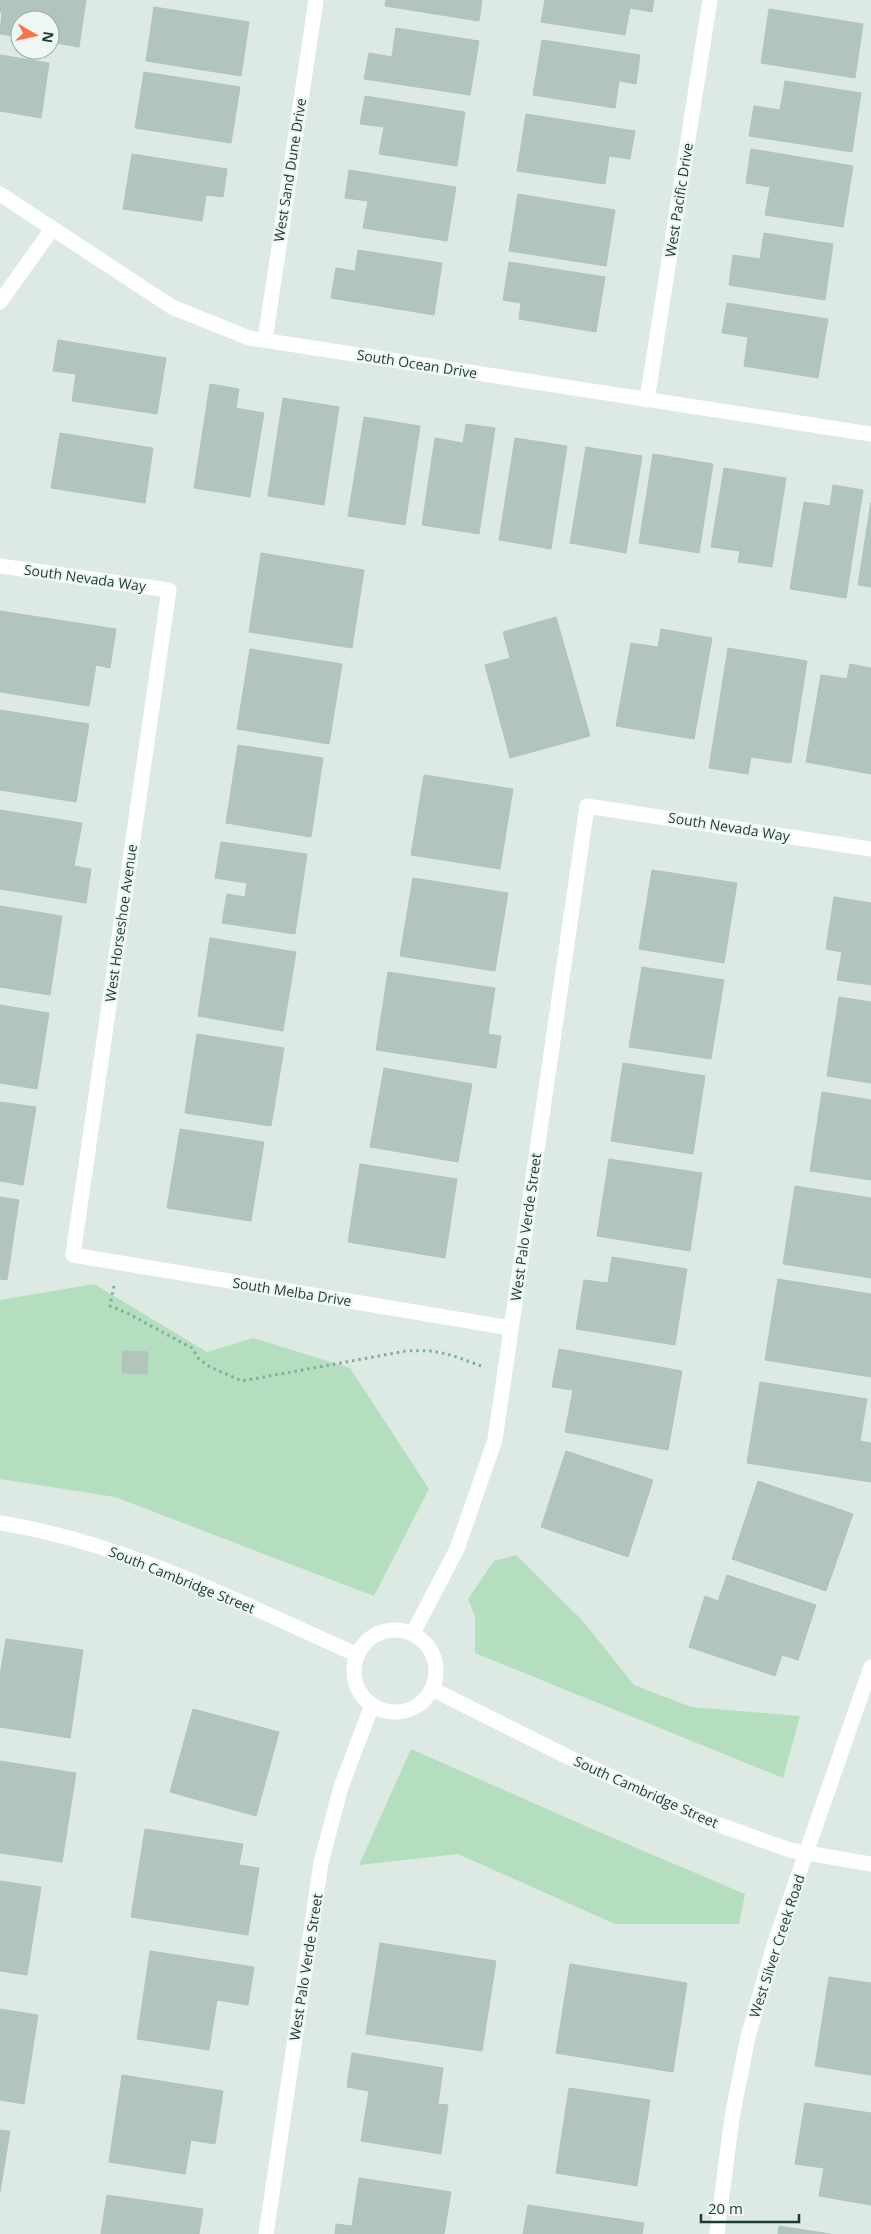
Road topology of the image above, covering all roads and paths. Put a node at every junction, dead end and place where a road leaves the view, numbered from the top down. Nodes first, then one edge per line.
1 (316, 0) edge
2 (710, 0) edge
3 (0, 194) edge
4 (52, 229) junction
5 (0, 302) edge
6 (265, 340) junction
7 (647, 400) junction
8 (871, 434) edge
9 (0, 566) edge
10 (169, 590) joint
11 (587, 806) joint
12 (871, 849) edge
13 (73, 1255) joint
14 (116, 1263) junction
15 (511, 1328) junction
16 (504, 1374) junction
17 (0, 1523) edge
18 (413, 1634) junction
19 (358, 1655) junction
20 (871, 1667) edge
21 (432, 1689) junction
22 (372, 1706) junction
23 (807, 1853) junction
24 (871, 1864) edge
25 (266, 2234) edge
26 (717, 2234) edge

1 - 6 street, West Sand Dune Drive
2 - 7 street, West Pacific Drive
3 - 4 street, South Ocean Drive
4 - 5 street
4 - 6 street, South Ocean Drive
6 - 7 street, South Ocean Drive
7 - 8 street, South Ocean Drive
9 - 10 street, South Nevada Way
10 - 13 street, West Horseshoe Avenue
11 - 12 street, South Nevada Way
11 - 15 street, West Palo Verde Street
13 - 14 street, South Melba Drive
14 - 15 street, South Melba Drive
14 - 16 path
15 - 16 street, West Palo Verde Street
16 - 18 street, West Palo Verde Street
17 - 19 street, South Cambridge Street
18 - 19 street
18 - 21 street
19 - 22 street
20 - 23 street, West Silver Creek Road
21 - 22 street
21 - 23 street, South Cambridge Street
22 - 25 street, West Palo Verde Street
23 - 24 street, South Cambridge Street
23 - 26 street, West Silver Creek Road

